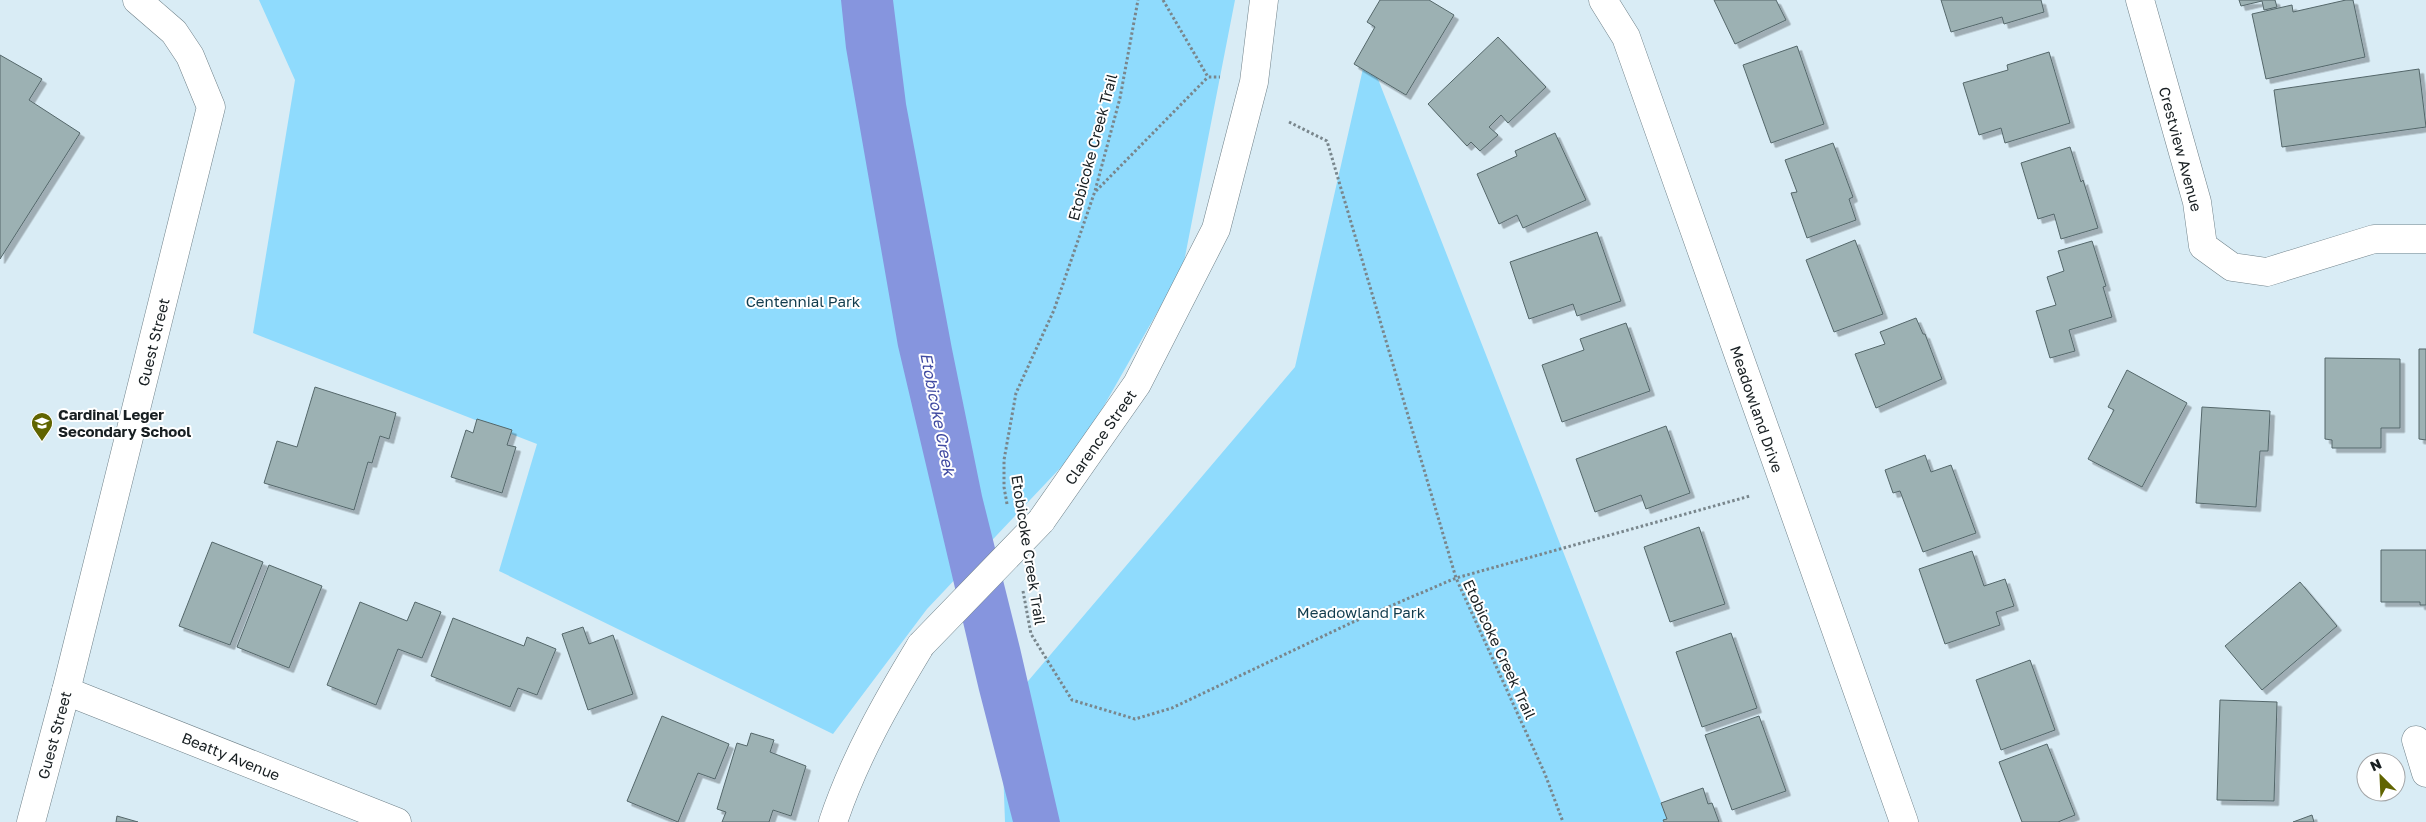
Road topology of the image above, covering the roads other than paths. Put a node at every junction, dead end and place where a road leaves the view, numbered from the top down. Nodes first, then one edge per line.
1 (137, 0) edge
2 (1264, 0) edge
3 (1603, 0) edge
4 (2140, 0) edge
5 (2426, 239) edge
6 (66, 691) junction
7 (2416, 740) dead end
8 (2426, 774) edge
9 (31, 822) edge
10 (396, 822) edge
11 (833, 822) edge
12 (1904, 822) edge

1 - 6 street, Guest Street
2 - 11 street, Clarence Street, bridge
3 - 12 street, Meadowland Drive
4 - 5 street, Crestview Avenue
6 - 9 street, Guest Street
6 - 10 street, Beatty Avenue
7 - 8 street

